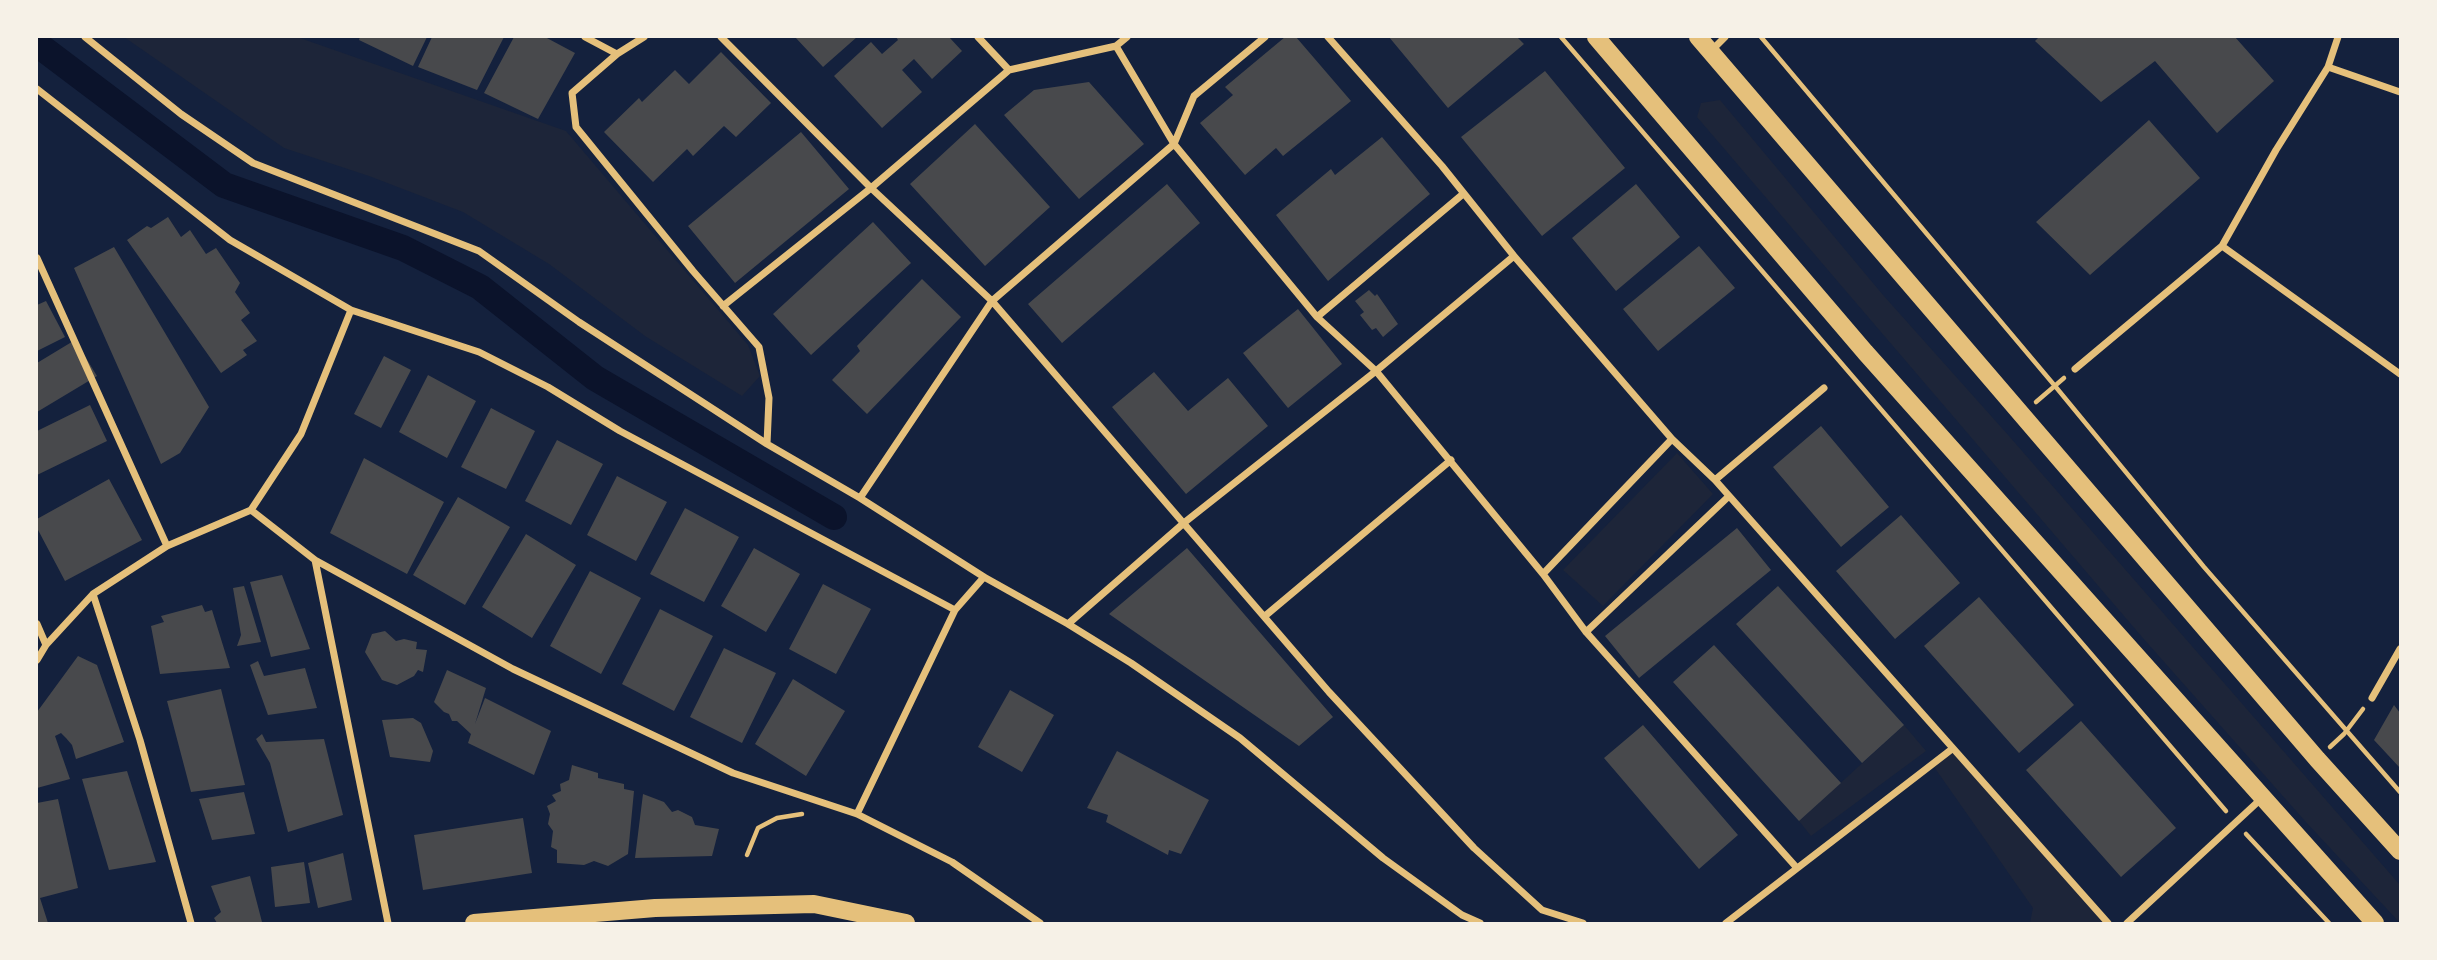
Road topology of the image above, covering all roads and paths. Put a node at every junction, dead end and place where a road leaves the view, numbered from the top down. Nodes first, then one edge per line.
1 (85, 37) edge
2 (585, 37) edge
3 (644, 37) edge
4 (721, 37) edge
5 (978, 37) edge
6 (1127, 37) edge
7 (1265, 37) edge
8 (1328, 37) edge
9 (1561, 37) edge
10 (1596, 37) edge
11 (1698, 37) edge
12 (1725, 37) edge
13 (1761, 37) edge
14 (2338, 37) edge
15 (1116, 46) junction
16 (1710, 51) junction
17 (617, 54) junction
18 (2328, 67) junction
19 (1009, 70) junction
20 (37, 89) edge
21 (2400, 92) edge
22 (1174, 144) junction
23 (871, 188) junction
24 (1463, 194) junction
25 (2222, 246) junction
26 (1514, 256) junction
27 (37, 258) edge
28 (992, 301) junction
29 (723, 306) junction
30 (351, 310) junction
31 (1318, 317) junction
32 (1865, 352) junction
33 (1846, 369) junction
34 (2075, 369) joint
35 (1376, 371) junction
36 (2400, 374) edge
37 (2055, 386) junction
38 (1824, 388) joint
39 (2021, 415) junction
40 (1672, 439) junction
41 (766, 444) junction
42 (1451, 460) junction
43 (1715, 480) junction
44 (1729, 496) junction
45 (860, 498) junction
46 (251, 510) junction
47 (1185, 523) junction
48 (167, 546) junction
49 (315, 561) junction
50 (1543, 574) junction
51 (984, 577) junction
52 (93, 594) junction
53 (955, 610) junction
54 (1265, 616) junction
55 (37, 624) edge
56 (1068, 624) junction
57 (1586, 632) junction
58 (46, 645) junction
59 (2400, 649) edge
60 (37, 660) edge
61 (2372, 698) joint
62 (2346, 731) junction
63 (1952, 749) junction
64 (2317, 759) junction
65 (2400, 792) edge
66 (2263, 798) junction
67 (841, 809) junction
68 (857, 814) junction
69 (2236, 823) junction
70 (2400, 851) edge
71 (747, 855) dead end
72 (1797, 868) junction
73 (191, 923) edge
74 (388, 923) edge
75 (474, 923) edge
76 (906, 923) edge
77 (1040, 923) edge
78 (1479, 923) edge
79 (1583, 923) edge
80 (1726, 923) edge
81 (2108, 923) edge
82 (2127, 923) edge
83 (2329, 923) edge
84 (2375, 923) edge

1 - 41 street
2 - 17 street
3 - 17 street
4 - 23 street
5 - 19 street
6 - 15 street
7 - 22 street
8 - 24 street
9 - 33 path
10 - 32 main road
11 - 16 main road
12 - 16 street
13 - 37 path
14 - 18 street
15 - 19 street
15 - 22 street
16 - 39 main road
17 - 29 street
18 - 21 street
18 - 25 street
19 - 23 street
20 - 30 street
22 - 28 street
22 - 31 street
23 - 28 street
23 - 29 street
24 - 26 street
24 - 31 street
25 - 34 street
25 - 36 street
26 - 35 street
26 - 40 street
27 - 48 street
28 - 45 street
28 - 47 street
29 - 41 street
30 - 46 street
30 - 53 street
31 - 35 street
32 - 33 path
32 - 66 main road
33 - 38 path
33 - 69 path
34 - 37 path
35 - 42 street
35 - 47 street
37 - 39 path
37 - 62 path
38 - 43 street
39 - 64 main road
40 - 43 street
40 - 50 street
41 - 45 street
42 - 50 street
42 - 54 street
43 - 44 street
44 - 57 street
44 - 63 street
45 - 51 street
46 - 48 street
46 - 49 street
47 - 54 street
47 - 56 street
48 - 52 street
49 - 67 street
49 - 74 street
50 - 57 street
51 - 53 street
51 - 56 street
52 - 58 street
52 - 73 street
53 - 68 street
54 - 79 street
55 - 58 street
56 - 78 street
57 - 72 street
58 - 60 street
59 - 61 street
61 - 62 path
62 - 64 path
62 - 65 path
63 - 72 street
63 - 81 street
64 - 70 main road
66 - 69 street
66 - 84 main road
67 - 68 street
67 - 71 path
68 - 77 street
69 - 82 street
69 - 83 path
72 - 80 street
75 - 76 main road

